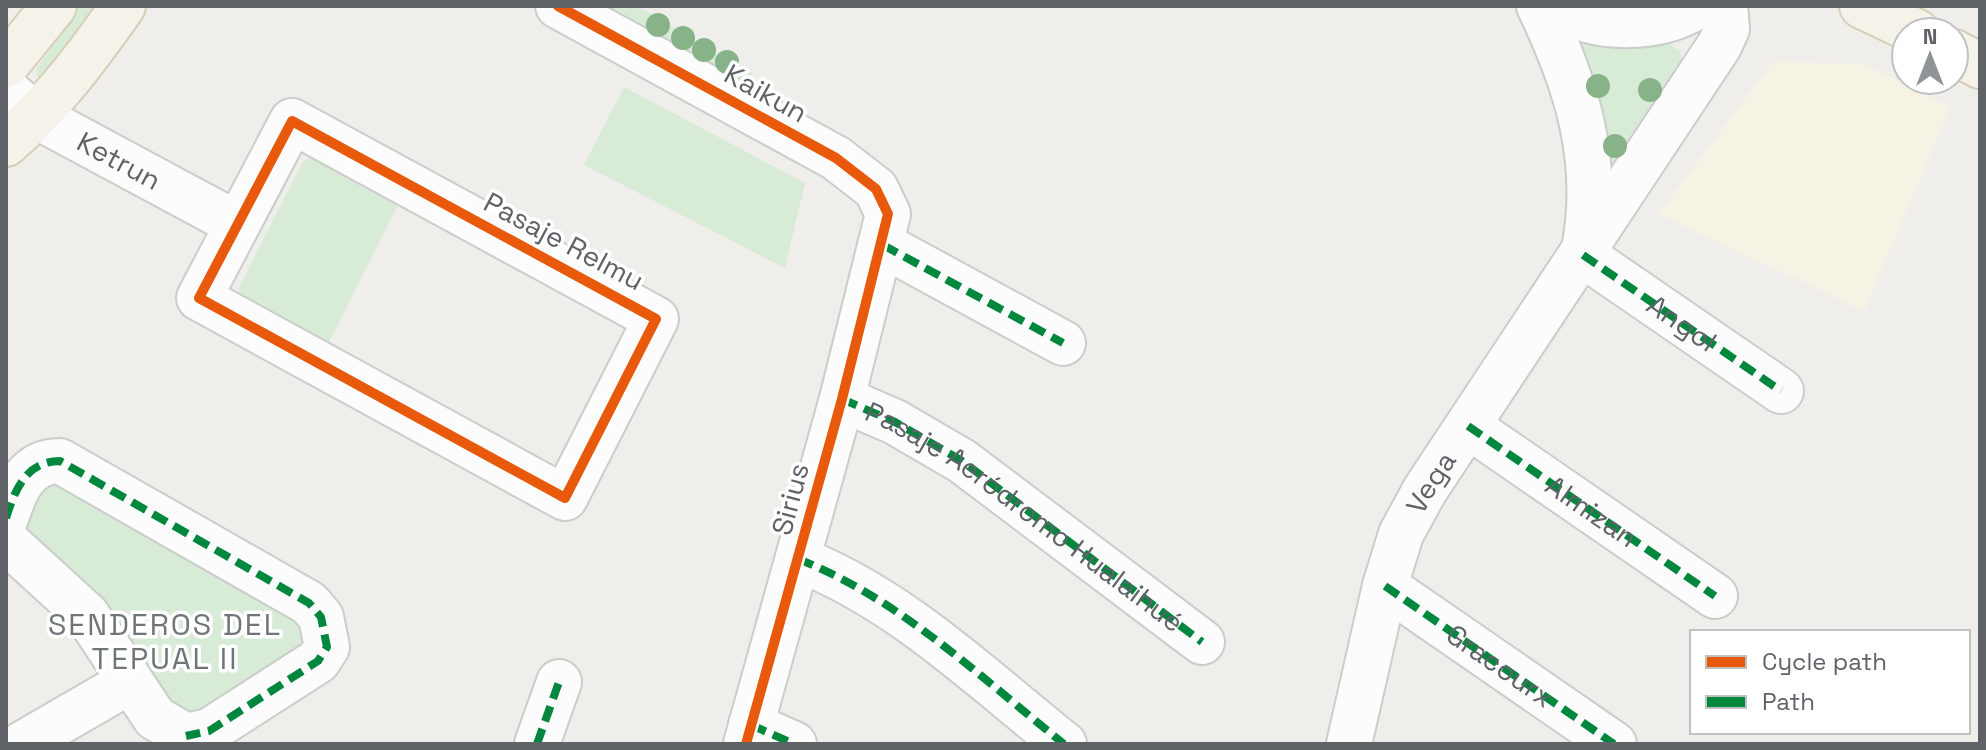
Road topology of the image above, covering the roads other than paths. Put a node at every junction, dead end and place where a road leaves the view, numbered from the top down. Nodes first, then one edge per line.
1 (54, 6) edge
2 (123, 6) edge
3 (558, 6) edge
4 (1539, 6) edge
5 (1556, 6) edge
6 (1698, 6) edge
7 (1725, 6) edge
8 (1862, 6) edge
9 (1895, 16) edge
10 (6, 65) edge
11 (17, 117) edge
12 (237, 224) junction
13 (880, 255) junction
14 (1583, 255) junction
15 (1063, 343) dead end
16 (1781, 391) dead end
17 (842, 399) junction
18 (1468, 426) junction
19 (6, 518) edge
20 (6, 541) edge
21 (798, 559) junction
22 (1385, 586) junction
23 (1715, 596) dead end
24 (1202, 642) dead end
25 (129, 682) junction
26 (559, 682) dead end
27 (749, 735) edge
28 (22, 744) edge
29 (537, 744) edge
30 (794, 744) edge
31 (1064, 744) edge
32 (1349, 744) edge
33 (1614, 744) edge

1 - 10 main road
2 - 11 main road
3 - 13 street, Kaikun
4 - 14 street, Vega
5 - 6 street
7 - 14 street, Vega
8 - 9 main road
11 - 12 street, Ketrun
12 - 12 street, Pasaje Relmu
13 - 15 street
13 - 17 street, Sirius
14 - 16 street, Angol
14 - 18 street, Vega
17 - 21 street, Sirius
17 - 24 street, Pasaje Aeródromo Hualaihué
18 - 22 street, Vega
18 - 23 street, Almizan
19 - 25 street
20 - 25 street
21 - 27 street, Sirius
21 - 31 street
22 - 32 street, Vega
22 - 33 street, Gracourx
25 - 28 street
26 - 29 street
27 - 30 street

